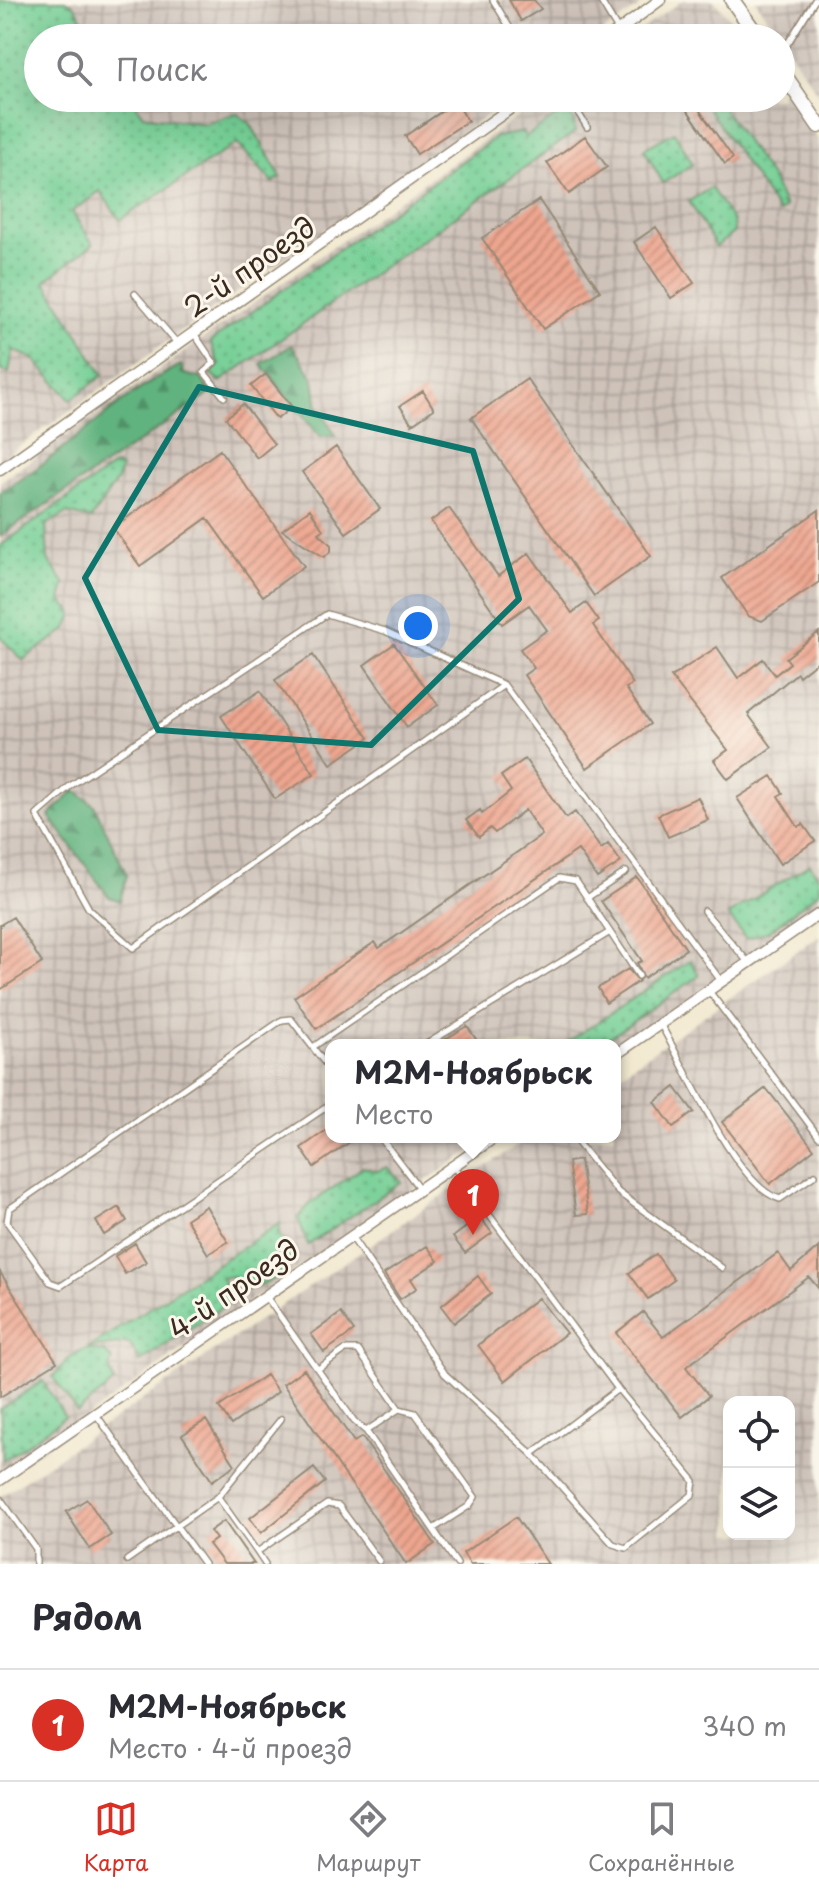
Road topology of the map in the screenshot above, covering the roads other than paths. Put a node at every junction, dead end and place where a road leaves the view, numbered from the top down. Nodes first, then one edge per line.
1 (493, 0) edge
2 (600, 0) edge
3 (660, 0) edge
4 (732, 0) edge
5 (813, 1) edge
6 (508, 24) edge
7 (615, 24) edge
8 (628, 24) edge
9 (749, 24) edge
10 (795, 31) edge
11 (795, 91) edge
12 (506, 112) edge
13 (578, 112) edge
14 (819, 126) edge
15 (587, 127) dead end
16 (135, 294) dead end
17 (195, 335) junction
18 (178, 344) junction
19 (224, 397) dead end
20 (0, 470) edge
21 (504, 685) junction
22 (626, 872) dead end
23 (587, 898) junction
24 (704, 911) dead end
25 (819, 914) edge
26 (610, 932) junction
27 (749, 962) junction
28 (639, 976) dead end
29 (722, 982) junction
30 (709, 991) junction
31 (660, 1024) junction
32 (435, 1039) edge
33 (313, 1047) junction
34 (621, 1051) edge
35 (325, 1063) edge
36 (325, 1108) edge
37 (819, 1137) edge
38 (384, 1143) edge
39 (486, 1143) edge
40 (578, 1143) edge
41 (453, 1165) junction
42 (815, 1175) dead end
43 (419, 1189) junction
44 (350, 1235) junction
45 (722, 1268) dead end
46 (264, 1294) junction
47 (318, 1369) junction
48 (618, 1389) junction
49 (399, 1409) junction
50 (95, 1413) junction
51 (281, 1419) dead end
52 (366, 1431) junction
53 (532, 1454) junction
54 (0, 1480) edge
55 (218, 1497) junction
56 (0, 1498) edge
57 (176, 1526) junction
58 (433, 1529) junction
59 (257, 1552) junction
60 (127, 1560) dead end
61 (378, 1563) edge
62 (36, 1564) edge
63 (204, 1564) edge
64 (265, 1564) edge
65 (457, 1564) edge

1 - 6 lane
2 - 7 lane
3 - 8 street
4 - 9 street
5 - 10 lane
11 - 14 street
12 - 17 street, 2-й проезд
13 - 15 lane
16 - 18 lane
17 - 18 street, 2-й проезд
17 - 19 lane
18 - 20 street, 2-й проезд
21 - 21 lane
21 - 29 lane
22 - 23 lane
23 - 26 lane
23 - 33 lane
24 - 27 lane
25 - 27 street
26 - 28 lane
26 - 32 lane
27 - 29 street
29 - 30 street
30 - 31 street
30 - 37 lane
31 - 34 street
31 - 42 lane
33 - 35 lane
33 - 36 lane
38 - 43 lane
39 - 41 street, 4-й проезд
40 - 45 lane
41 - 43 street, 4-й проезд
41 - 48 lane
43 - 44 street, 4-й проезд
44 - 46 street, 4-й проезд
44 - 53 lane
46 - 47 lane
46 - 50 street, 4-й проезд
47 - 49 lane
47 - 52 lane
48 - 53 lane
48 - 53 lane
49 - 52 lane
49 - 58 lane
50 - 54 street, 4-й проезд
50 - 57 lane
51 - 55 lane
52 - 58 lane
55 - 57 lane
55 - 59 lane
56 - 62 lane
57 - 60 lane
57 - 63 lane
58 - 65 lane
59 - 61 lane
59 - 64 lane

